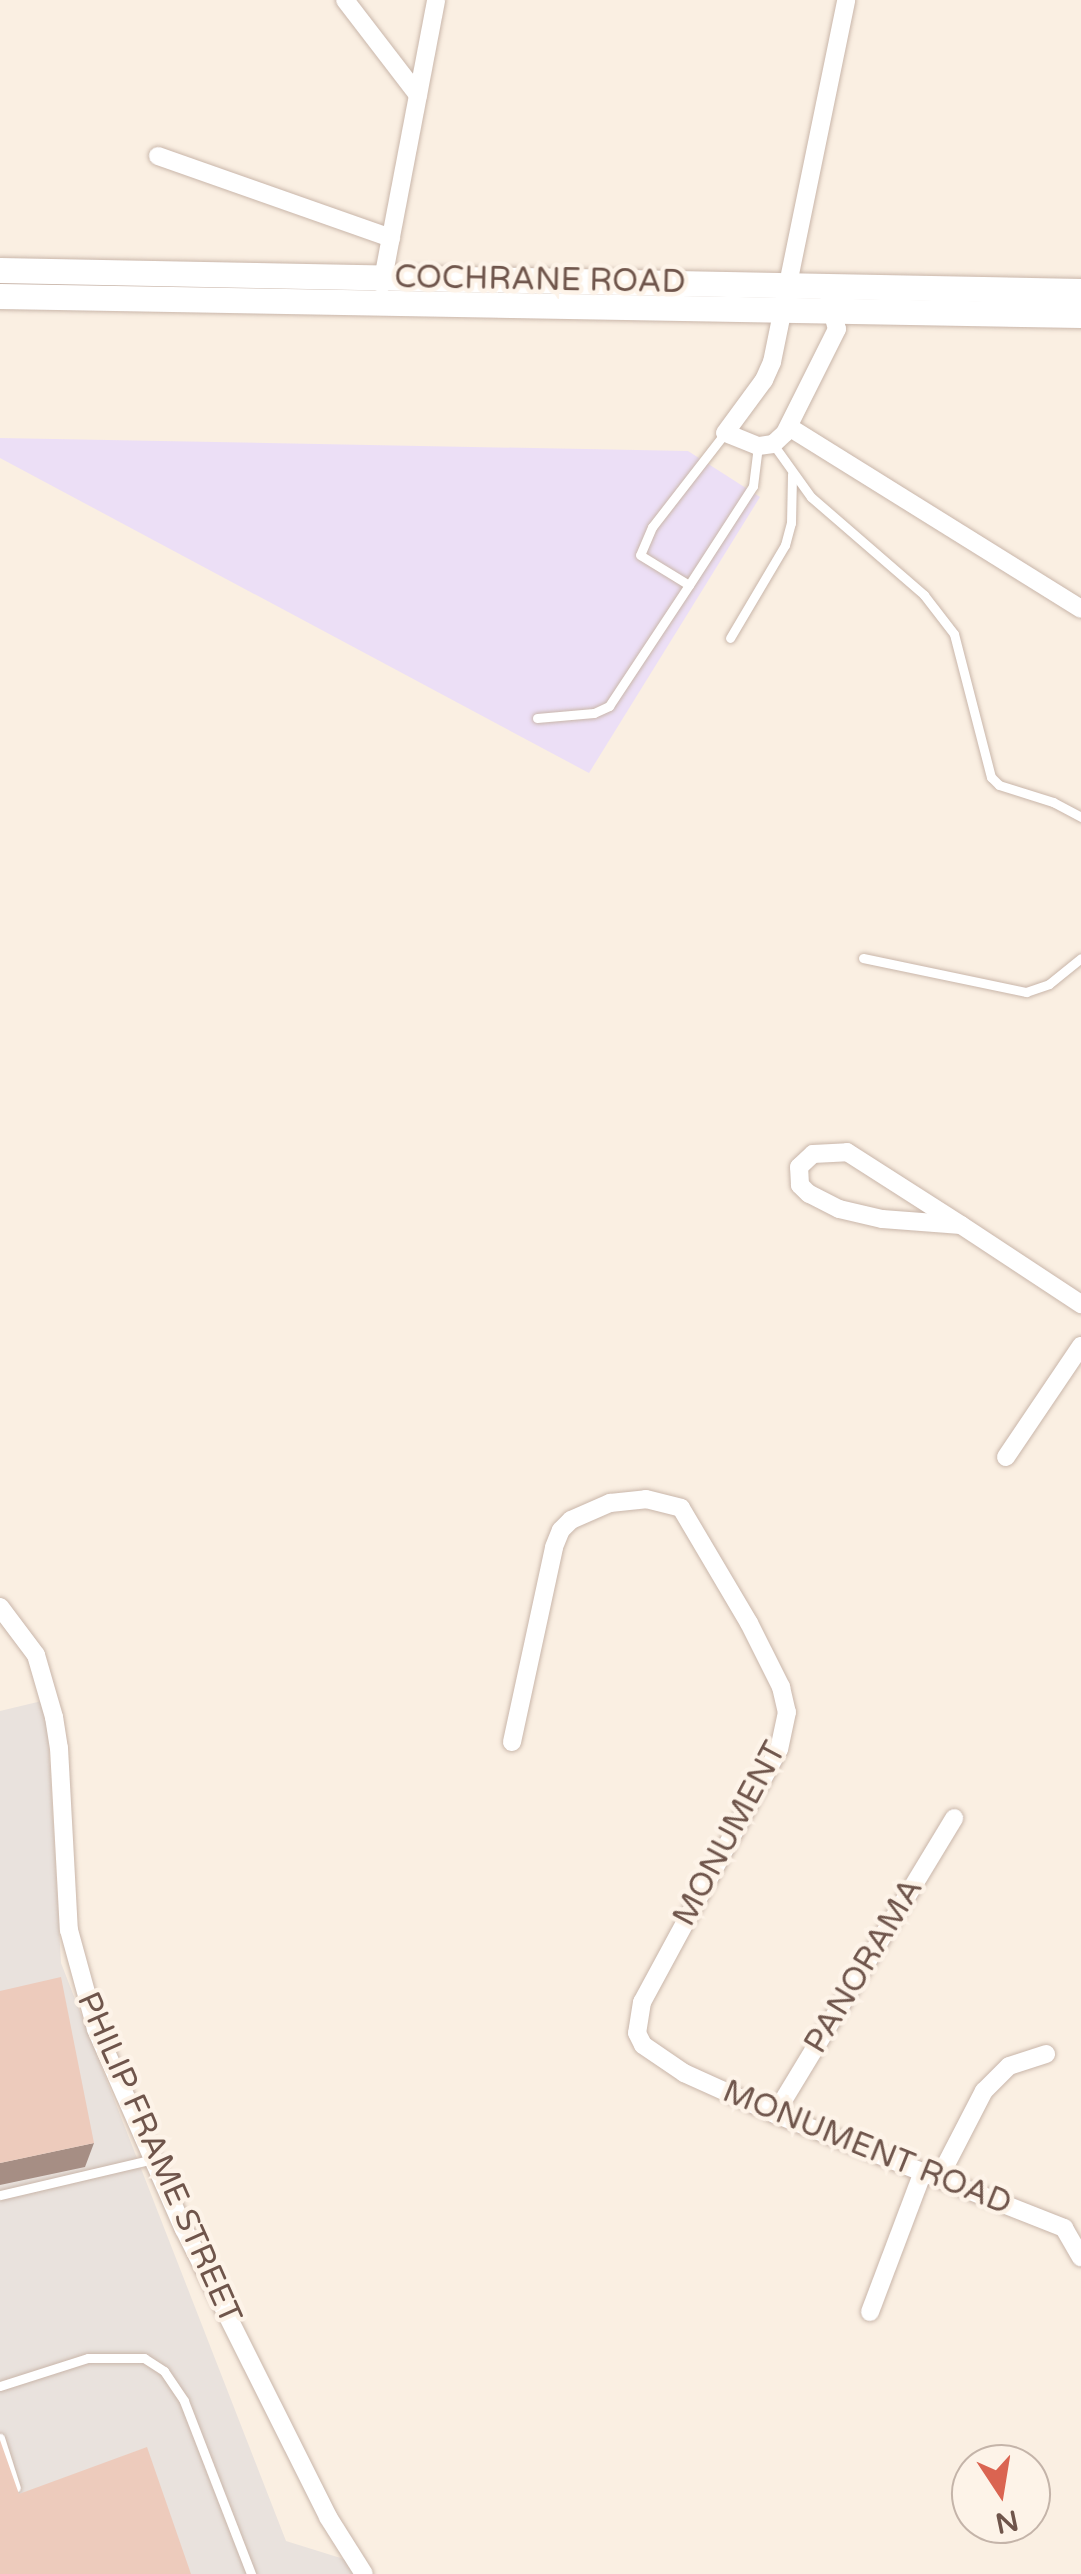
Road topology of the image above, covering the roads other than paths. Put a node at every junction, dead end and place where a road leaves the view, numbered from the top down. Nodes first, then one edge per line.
1 (345, 0) edge
2 (436, 0) edge
3 (846, 0) edge
4 (418, 95) junction
5 (158, 156) dead end
6 (391, 238) junction
7 (0, 270) edge
8 (823, 286) junction
9 (381, 290) junction
10 (1081, 291) edge
11 (0, 296) edge
12 (785, 298) junction
13 (833, 310) junction
14 (1081, 315) edge
15 (789, 427) junction
16 (724, 434) junction
17 (765, 445) junction
18 (792, 474) junction
19 (689, 585) junction
20 (1081, 609) edge
21 (730, 638) dead end
22 (537, 718) dead end
23 (1081, 817) edge
24 (863, 958) dead end
25 (1081, 958) edge
26 (961, 1225) junction
27 (1081, 1304) edge
28 (1081, 1346) edge
29 (1006, 1456) dead end
30 (0, 1607) edge
31 (512, 1742) dead end
32 (954, 1818) dead end
33 (643, 2045) joint
34 (1046, 2054) dead end
35 (775, 2114) junction
36 (153, 2159) junction
37 (931, 2175) junction
38 (0, 2195) edge
39 (1081, 2217) edge
40 (1064, 2228) junction
41 (1081, 2258) edge
42 (870, 2312) dead end
43 (0, 2386) edge
44 (0, 2438) edge
45 (19, 2497) edge
46 (250, 2574) edge
47 (364, 2574) edge

1 - 4 street
2 - 4 street
3 - 12 street
4 - 6 street
5 - 6 street
6 - 9 street
7 - 9 street, COCHRANE ROAD
8 - 10 street, COCHRANE ROAD
8 - 12 street, COCHRANE ROAD
8 - 13 street
9 - 11 street, COCHRANE ROAD
9 - 12 street, COCHRANE ROAD
12 - 13 street, COCHRANE ROAD
12 - 16 street
13 - 14 street, COCHRANE ROAD
13 - 15 street
15 - 17 street
15 - 20 street
16 - 17 street
16 - 19 lane
17 - 18 lane
17 - 19 lane
18 - 21 lane
18 - 23 lane
19 - 22 lane
24 - 25 lane
26 - 26 street
26 - 27 street
28 - 29 street
30 - 36 street, PHILIP FRAME STREET
31 - 33 street, MONUMENT
32 - 35 street, PANORAMA
33 - 35 street, MONUMENT ROAD
34 - 37 street
35 - 37 street, MONUMENT ROAD
36 - 38 lane
36 - 47 street, PHILIP FRAME STREET
37 - 40 street, MONUMENT ROAD
37 - 42 street
39 - 40 street
40 - 41 street
43 - 46 lane
44 - 45 lane

